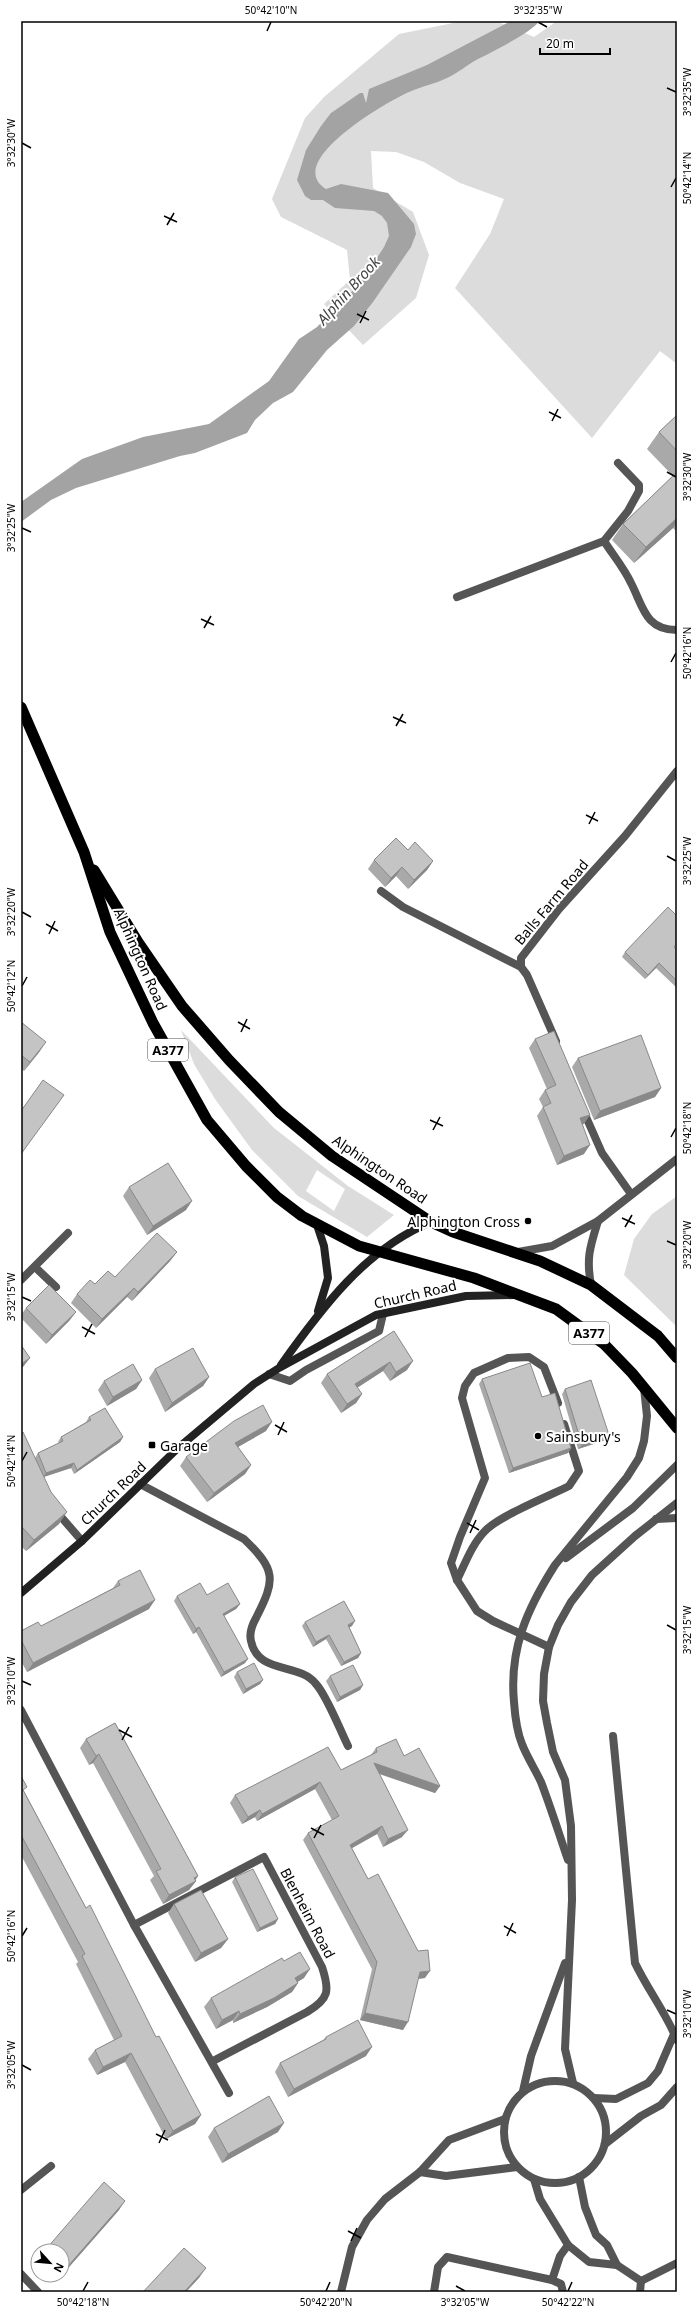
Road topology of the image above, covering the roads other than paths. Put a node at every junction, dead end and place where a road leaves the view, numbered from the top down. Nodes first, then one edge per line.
1 (618, 463) dead end
2 (604, 541) junction
3 (457, 597) dead end
4 (677, 630) edge
5 (21, 707) edge
6 (677, 771) edge
7 (84, 852) junction
8 (381, 891) dead end
9 (520, 967) junction
10 (559, 1048) edge
11 (579, 1101) edge
12 (677, 1159) edge
13 (630, 1194) junction
14 (598, 1221) junction
15 (431, 1222) junction
16 (317, 1226) junction
17 (68, 1233) dead end
18 (378, 1252) junction
19 (518, 1252) junction
20 (35, 1268) junction
21 (21, 1280) edge
22 (591, 1286) junction
23 (56, 1287) dead end
24 (521, 1295) junction
25 (317, 1314) junction
26 (383, 1314) junction
27 (677, 1358) edge
28 (279, 1368) junction
29 (269, 1374) junction
30 (644, 1388) junction
31 (677, 1428) edge
32 (677, 1466) edge
33 (140, 1484) junction
34 (49, 1501) edge
35 (677, 1503) edge
36 (677, 1518) edge
37 (655, 1519) junction
38 (82, 1541) junction
39 (555, 1565) junction
40 (457, 1580) junction
41 (21, 1593) edge
42 (520, 1633) junction
43 (549, 1647) junction
44 (21, 1710) edge
45 (613, 1736) dead end
46 (348, 1746) dead end
47 (570, 1865) junction
48 (134, 1925) junction
49 (568, 1954) junction
50 (676, 2037) edge
51 (213, 2062) junction
52 (573, 2083) junction
53 (677, 2087) edge
54 (523, 2091) junction
55 (229, 2093) dead end
56 (594, 2098) junction
57 (505, 2119) junction
58 (605, 2144) junction
59 (51, 2166) dead end
60 (517, 2167) junction
61 (420, 2172) junction
62 (579, 2177) junction
63 (534, 2179) junction
64 (21, 2190) edge
65 (568, 2245) junction
66 (677, 2263) edge
67 (617, 2265) junction
68 (21, 2274) edge
69 (552, 2280) junction
70 (641, 2281) junction
71 (38, 2292) edge
72 (341, 2292) edge
73 (434, 2292) edge
74 (563, 2292) edge
75 (640, 2292) edge

1 - 2 street
2 - 3 street
2 - 4 street
5 - 7 highway, A377
6 - 9 street, Balls Farm Road
7 - 15 highway, Alphington Road / A377
7 - 16 highway, Alphington Road / A377
8 - 9 street
9 - 10 street, Balls Farm Road
11 - 13 street
12 - 13 street
13 - 14 street
14 - 19 street
14 - 22 street
15 - 18 main road, Church Road
15 - 19 highway, Alphington Road / A377
16 - 18 highway, Alphington Road / A377
16 - 25 main road
17 - 20 street
18 - 24 highway, Alphington Road / A377
18 - 25 main road, Church Road
19 - 22 highway, Alphington Road / A377
20 - 21 street
20 - 23 street
22 - 27 highway, Alphington Road / A377
24 - 26 main road, Church Road
24 - 30 highway, Alphington Road / A377
25 - 28 main road, Church Road
26 - 28 main road, Church Road
26 - 29 street
28 - 29 main road, Church Road
29 - 33 main road, Church Road
30 - 31 highway, Alphington Road / A377
30 - 39 street
32 - 39 street
33 - 38 main road, Church Road
33 - 46 street
34 - 38 street
35 - 37 street
36 - 37 street
37 - 43 street
38 - 41 main road, Church Road
39 - 42 street
40 - 40 street
40 - 42 street
42 - 43 street
42 - 47 street
43 - 47 street
44 - 48 street
45 - 50 street
47 - 49 street
48 - 51 street
48 - 51 street, Blenheim Road
49 - 52 street
49 - 54 street
50 - 56 street
51 - 55 street
52 - 54 street
52 - 56 street
53 - 58 street
54 - 57 street
56 - 58 street
57 - 60 street
57 - 61 street
58 - 62 street
59 - 64 street
60 - 61 street
60 - 63 street
61 - 72 street
62 - 63 street
62 - 67 street
63 - 65 street
65 - 67 street
65 - 69 street
66 - 70 street
67 - 70 street
68 - 71 street
69 - 73 street
69 - 74 street
70 - 75 street

